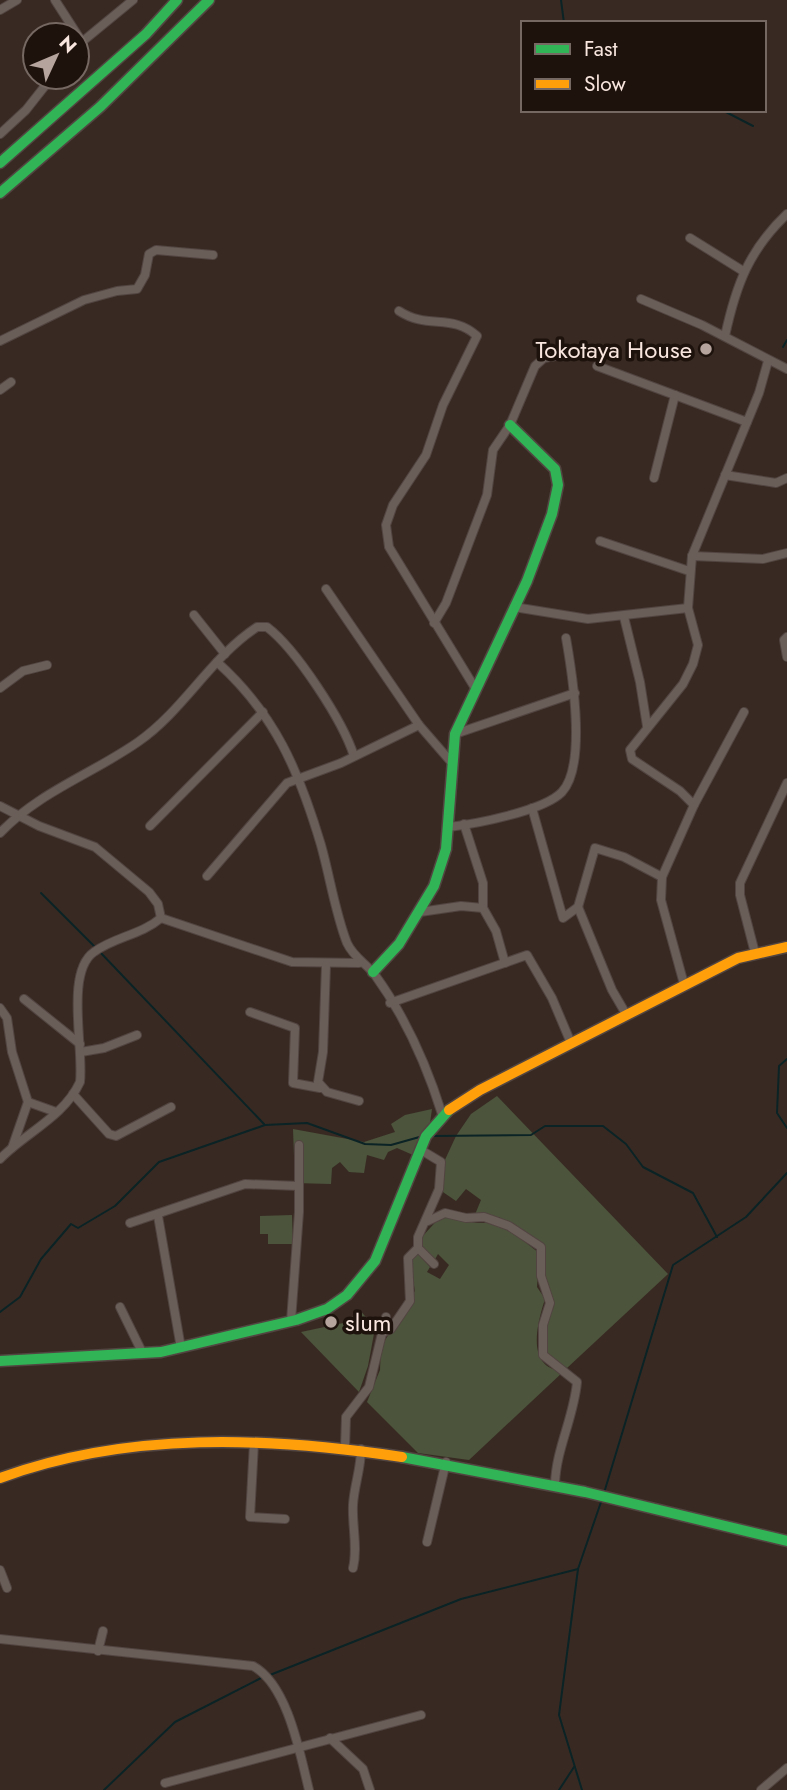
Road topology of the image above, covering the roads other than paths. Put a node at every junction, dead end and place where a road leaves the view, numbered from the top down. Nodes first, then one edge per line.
1 (17, 0) edge
2 (55, 0) edge
3 (134, 0) edge
4 (177, 0) edge
5 (209, 0) edge
6 (0, 10) edge
7 (67, 21) edge
8 (91, 35) edge
9 (40, 91) edge
10 (0, 134) edge
11 (0, 163) edge
12 (0, 192) edge
13 (787, 214) edge
14 (690, 238) dead end
15 (213, 255) dead end
16 (744, 271) junction
17 (641, 299) dead end
18 (399, 311) dead end
19 (725, 336) junction
20 (0, 341) edge
21 (555, 356) dead end
22 (768, 361) junction
23 (597, 366) dead end
24 (787, 369) edge
25 (11, 382) dead end
26 (0, 390) edge
27 (675, 395) junction
28 (747, 422) junction
29 (510, 425) junction
30 (724, 475) junction
31 (654, 478) dead end
32 (787, 478) edge
33 (600, 541) dead end
34 (787, 553) edge
35 (692, 556) junction
36 (688, 572) junction
37 (326, 589) dead end
38 (514, 607) junction
39 (688, 608) junction
40 (194, 615) dead end
41 (624, 617) junction
42 (434, 623) junction
43 (787, 636) edge
44 (566, 638) dead end
45 (225, 654) junction
46 (787, 657) edge
47 (217, 662) junction
48 (47, 665) dead end
49 (0, 688) edge
50 (475, 688) junction
51 (575, 693) junction
52 (263, 712) junction
53 (744, 712) dead end
54 (419, 725) junction
55 (647, 726) junction
56 (455, 734) junction
57 (354, 756) junction
58 (452, 763) junction
59 (297, 778) junction
60 (787, 783) edge
61 (694, 805) junction
62 (0, 806) edge
63 (532, 808) junction
64 (17, 815) junction
65 (464, 824) junction
66 (150, 826) dead end
67 (449, 827) junction
68 (0, 833) edge
69 (207, 876) dead end
70 (662, 877) junction
71 (578, 907) junction
72 (483, 908) junction
73 (420, 912) junction
74 (161, 918) junction
75 (787, 947) edge
76 (755, 953) junction
77 (359, 963) junction
78 (505, 963) junction
79 (326, 965) junction
80 (373, 972) junction
81 (684, 984) junction
82 (24, 999) dead end
83 (390, 1003) junction
84 (0, 1008) edge
85 (250, 1012) dead end
86 (626, 1014) junction
87 (0, 1035) edge
88 (137, 1035) dead end
89 (10, 1038) junction
90 (571, 1043) junction
91 (80, 1048) junction
92 (320, 1088) junction
93 (73, 1094) junction
94 (359, 1101) dead end
95 (28, 1102) junction
96 (171, 1107) dead end
97 (56, 1112) junction
98 (442, 1114) junction
99 (299, 1145) dead end
100 (12, 1148) junction
101 (421, 1150) junction
102 (0, 1159) edge
103 (299, 1186) junction
104 (158, 1216) junction
105 (428, 1221) junction
106 (130, 1223) dead end
107 (418, 1248) junction
108 (434, 1264) dead end
109 (120, 1307) dead end
110 (386, 1317) dead end
111 (292, 1321) junction
112 (382, 1333) junction
113 (181, 1348) junction
114 (142, 1352) junction
115 (0, 1361) edge
116 (254, 1443) junction
117 (345, 1448) junction
118 (361, 1449) junction
119 (446, 1462) junction
120 (0, 1478) edge
121 (555, 1484) junction
122 (285, 1519) dead end
123 (787, 1541) edge
124 (427, 1542) dead end
125 (353, 1568) dead end
126 (0, 1570) edge
127 (7, 1588) dead end
128 (103, 1631) dead end
129 (0, 1639) edge
130 (98, 1650) junction
131 (421, 1714) dead end
132 (330, 1738) junction
133 (298, 1746) junction
134 (787, 1768) edge
135 (165, 1783) dead end
136 (309, 1790) edge
137 (370, 1790) edge
138 (761, 1790) edge

1 - 6 street
2 - 7 street
3 - 8 street
4 - 11 main road
5 - 12 main road
9 - 10 street
13 - 16 street
14 - 16 street
15 - 20 street
16 - 19 street
17 - 19 street
18 - 42 street
19 - 22 street
21 - 29 street
22 - 24 street
22 - 28 street
23 - 27 street
25 - 26 street
27 - 28 street
27 - 31 street
28 - 30 street
29 - 38 main road
29 - 42 street
30 - 32 street
30 - 35 street
33 - 36 street
34 - 35 street
35 - 36 street
36 - 39 street
37 - 54 street
38 - 41 street
38 - 50 main road
39 - 41 street
39 - 55 street
40 - 45 street
41 - 55 street
42 - 50 street
43 - 46 street
44 - 51 street
45 - 47 street
45 - 57 street
47 - 52 street
47 - 64 street
48 - 49 street
50 - 56 main road
51 - 56 street
51 - 63 street
52 - 59 street
52 - 66 street
53 - 61 street
54 - 57 street
54 - 58 street
55 - 61 street
56 - 58 main road
57 - 59 street
58 - 67 main road
59 - 69 street
59 - 77 street
60 - 76 street
61 - 70 street
62 - 64 street
63 - 65 street
63 - 71 street
64 - 68 street
64 - 74 street
65 - 67 street
65 - 72 street
67 - 73 main road
70 - 71 street
70 - 81 street
71 - 86 street
72 - 73 street
72 - 78 street
73 - 80 main road
74 - 79 street
74 - 91 street
75 - 76 main road
76 - 81 main road
77 - 79 street
77 - 80 street
78 - 83 street
78 - 90 street
79 - 92 street
80 - 83 street
81 - 86 main road
82 - 91 street
83 - 98 street
84 - 89 street
85 - 92 street
86 - 90 main road
87 - 89 street
88 - 91 street
89 - 95 street
90 - 98 main road
91 - 93 street
92 - 94 street
93 - 96 street
93 - 97 street
95 - 97 street
95 - 100 street
97 - 100 street
98 - 101 main road
99 - 103 street
100 - 102 street
101 - 105 street
101 - 111 main road
103 - 104 street
103 - 111 street
104 - 106 street
104 - 113 street
105 - 107 street
105 - 121 street
107 - 108 street
107 - 112 street
109 - 114 street
110 - 112 street
111 - 113 main road
112 - 117 street
113 - 114 main road
114 - 115 main road
116 - 117 main road
116 - 120 main road
116 - 122 street
117 - 118 main road
118 - 119 main road
118 - 125 street
119 - 121 main road
119 - 124 street
121 - 123 main road
126 - 127 street
128 - 130 street
129 - 130 street
130 - 133 street
131 - 132 street
132 - 133 street
132 - 137 street
133 - 135 street
133 - 136 street
134 - 138 street

